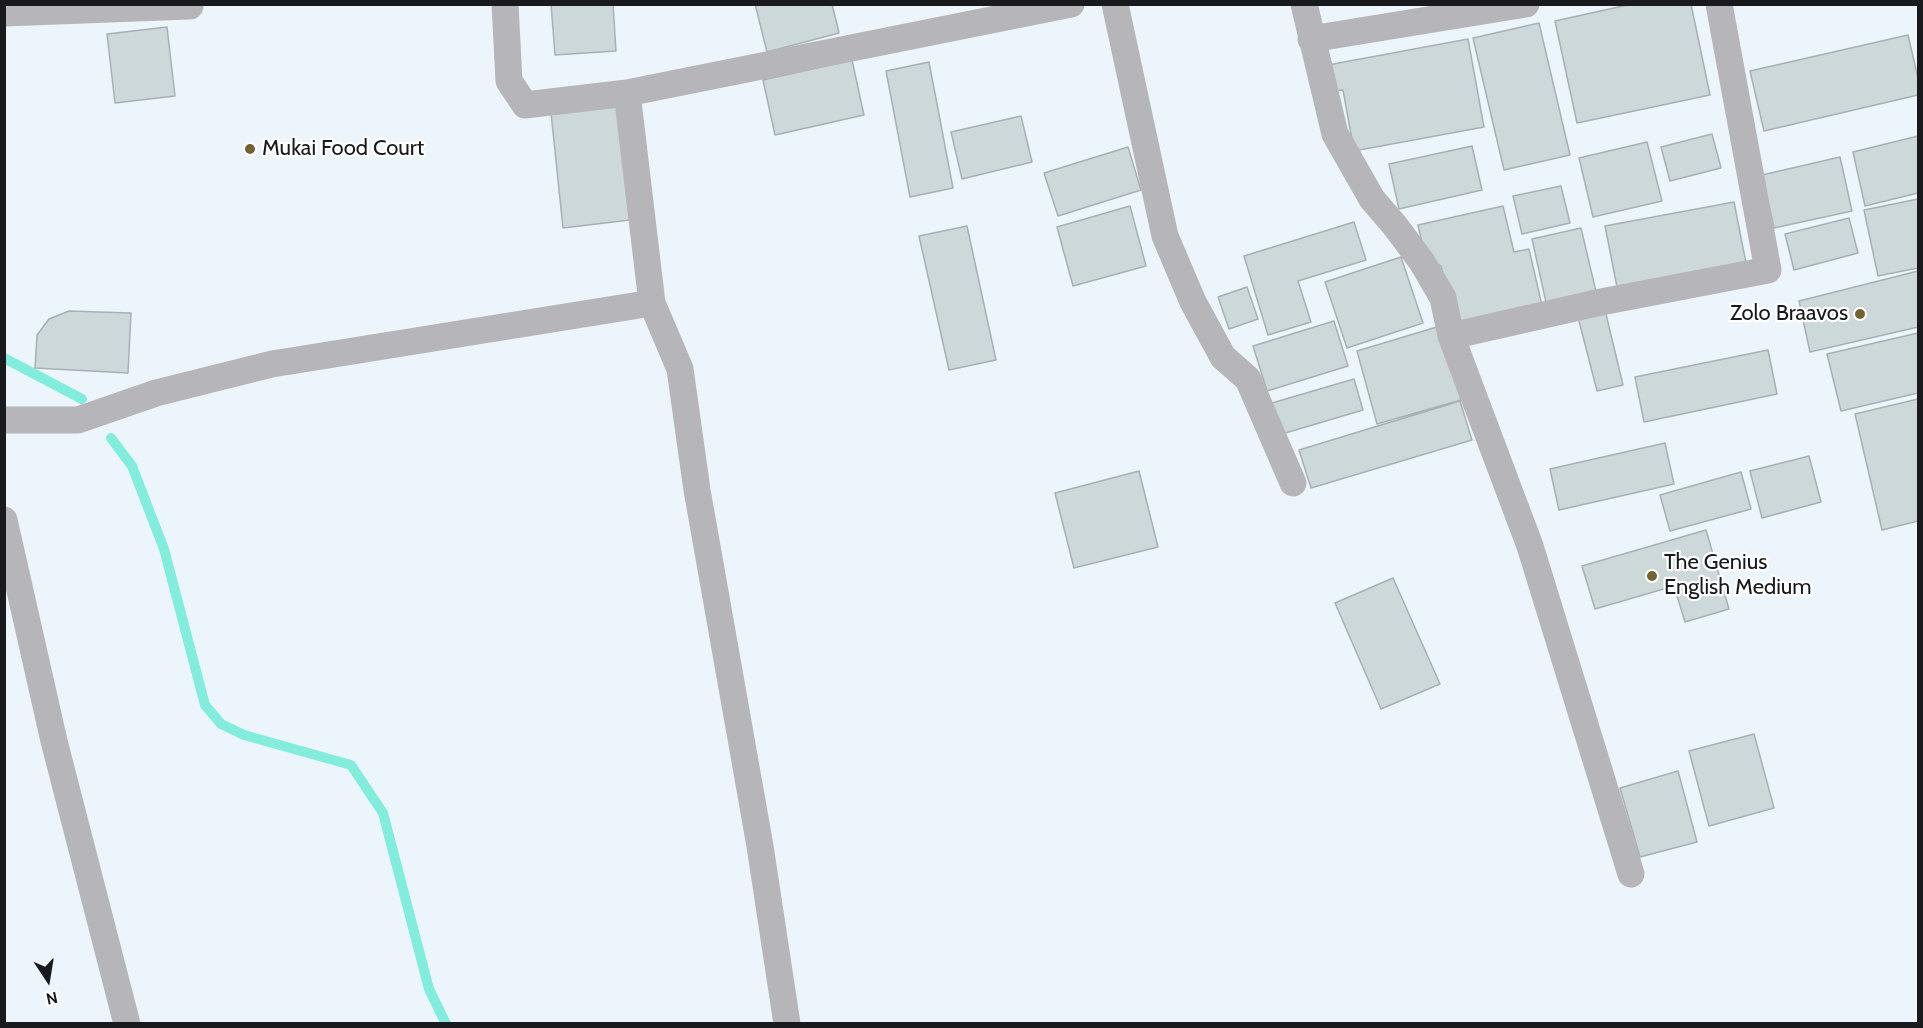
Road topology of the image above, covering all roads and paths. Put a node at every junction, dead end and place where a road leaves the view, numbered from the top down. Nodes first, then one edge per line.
1 (505, 4) edge
2 (1071, 4) edge
3 (1115, 4) edge
4 (1304, 4) edge
5 (1526, 4) edge
6 (1719, 4) edge
7 (190, 6) edge
8 (4, 13) edge
9 (1311, 39) junction
10 (627, 93) junction
11 (652, 303) junction
12 (1451, 336) junction
13 (4, 420) edge
14 (1293, 483) dead end
15 (4, 520) edge
16 (1631, 874) dead end
17 (127, 1023) edge
18 (788, 1023) edge

1 - 10 street
2 - 10 street
3 - 14 street
4 - 9 street
5 - 9 street
6 - 12 street
7 - 8 street
9 - 12 street
10 - 11 street
11 - 13 street
11 - 18 street
12 - 16 street
15 - 17 street

